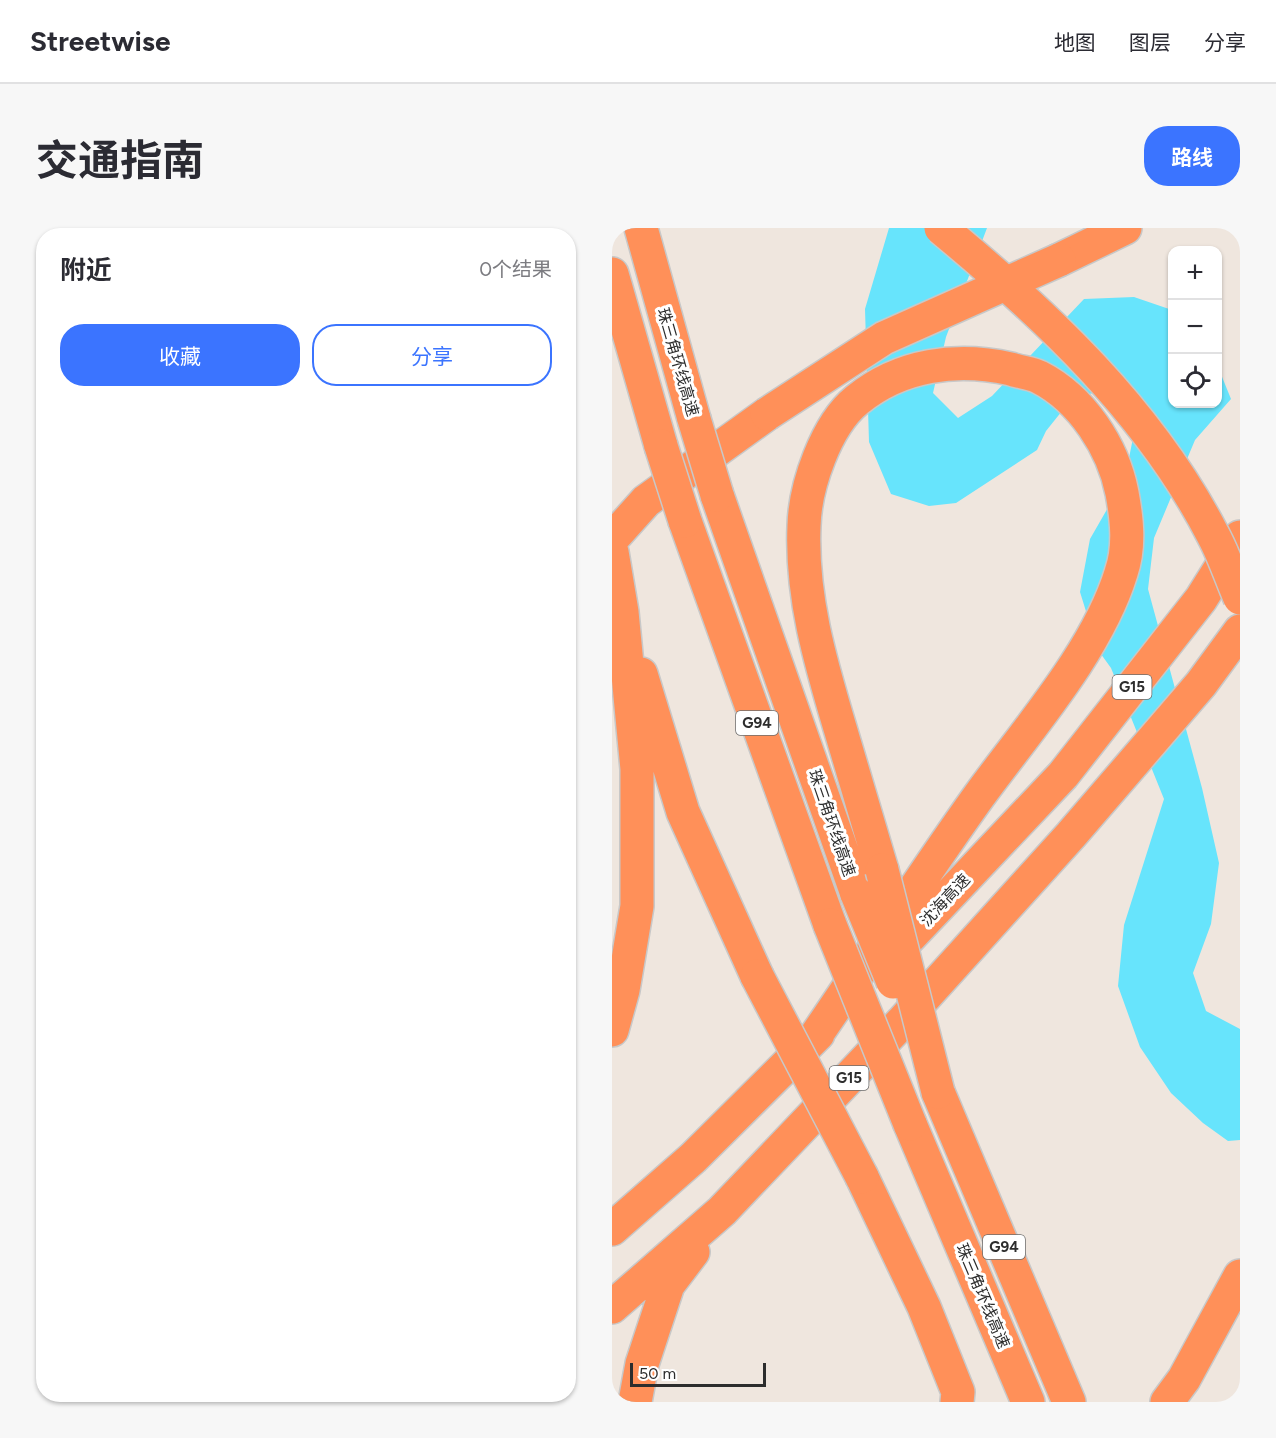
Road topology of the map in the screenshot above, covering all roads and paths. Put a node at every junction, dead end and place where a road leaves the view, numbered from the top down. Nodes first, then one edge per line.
1 (641, 228) edge
2 (941, 228) edge
3 (1125, 228) edge
4 (612, 274) edge
5 (1240, 537) edge
6 (612, 539) edge
7 (612, 552) edge
8 (1240, 597) edge
9 (622, 612) junction
10 (1240, 632) edge
11 (612, 1030) edge
12 (817, 1034) junction
13 (938, 1092) junction
14 (722, 1211) junction
15 (612, 1229) edge
16 (1236, 1285) edge
17 (612, 1307) edge
18 (635, 1402) edge
19 (957, 1402) edge
20 (1028, 1402) edge
21 (1069, 1402) edge
22 (1167, 1402) edge

1 - 13 highway, 珠三角环线高速 / G94, bridge
2 - 8 highway, bridge
3 - 6 highway, bridge
4 - 20 highway, 珠三角环线高速 / G94, bridge
5 - 12 highway, 沈海高速 / G15
7 - 9 highway
9 - 11 highway
9 - 19 highway, bridge
10 - 14 highway, G15
12 - 13 highway, bridge
12 - 15 highway, 沈海高速 / G15
13 - 21 highway, 珠三角环线高速 / G94
14 - 17 highway, G15
14 - 18 highway
16 - 22 highway

